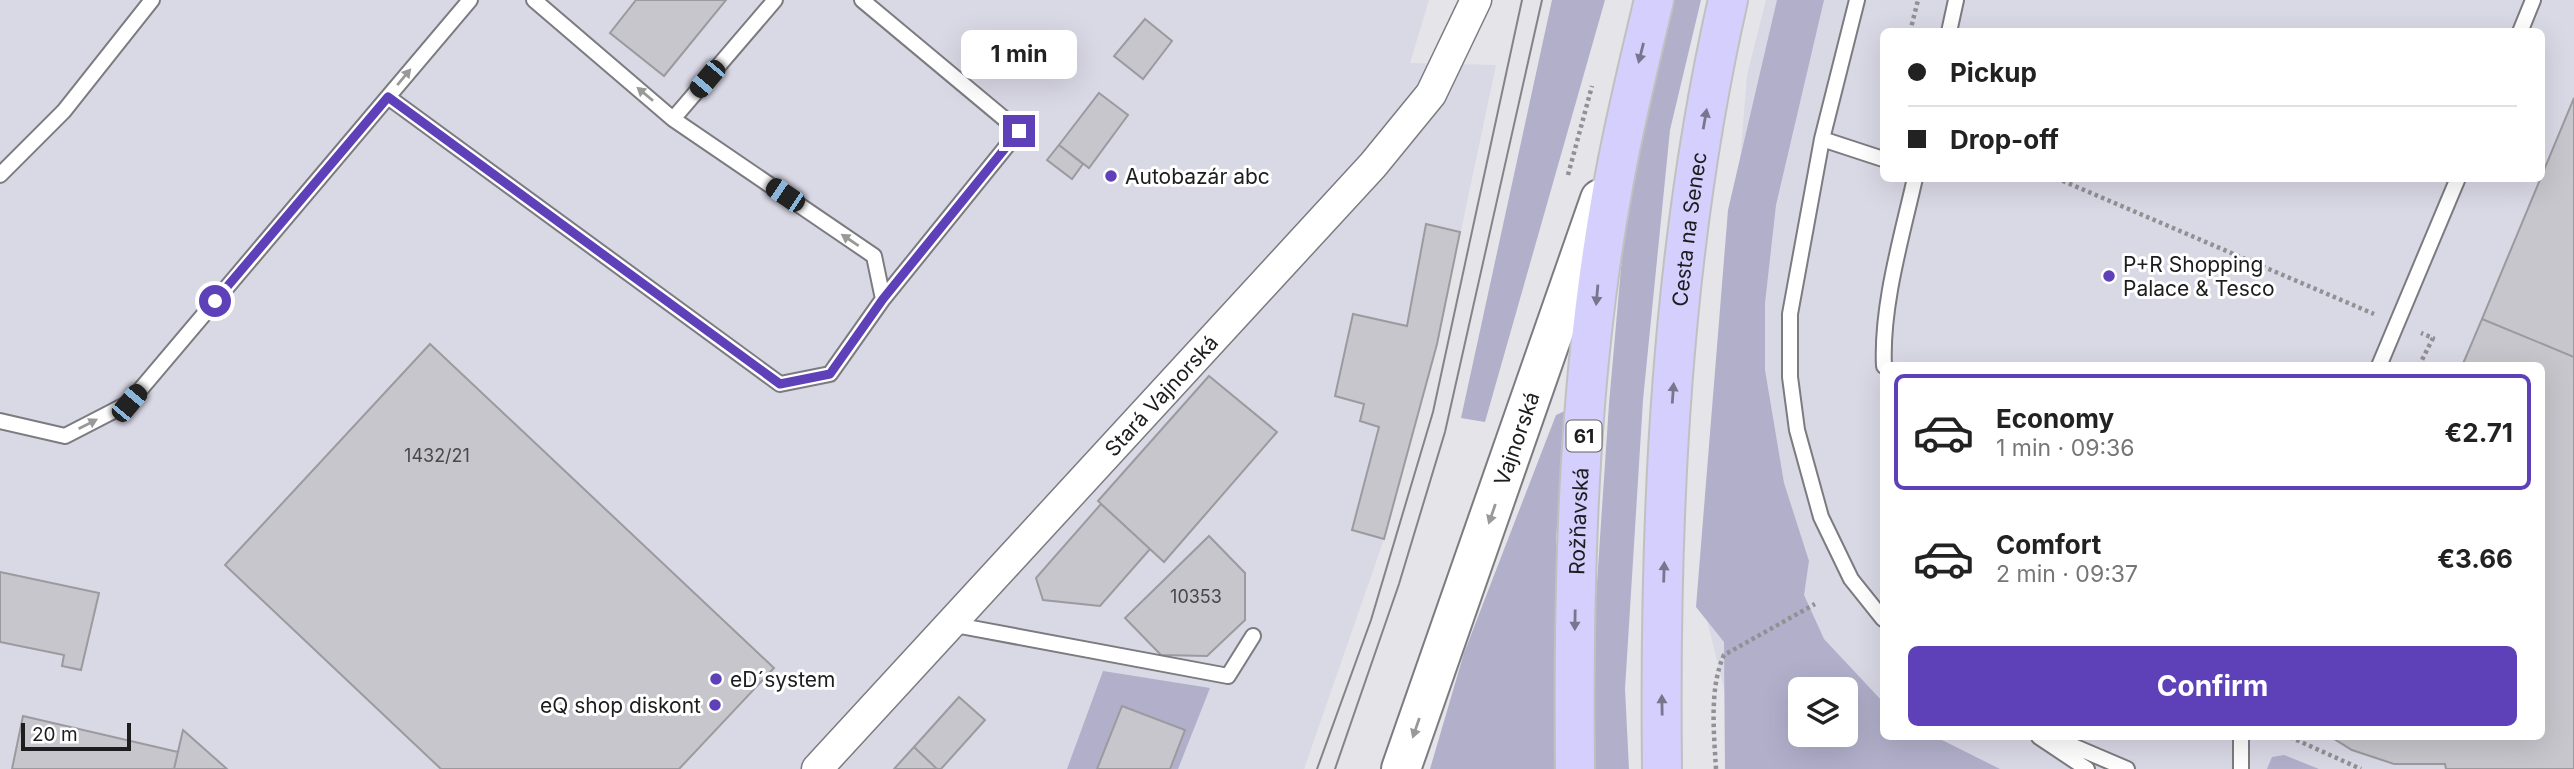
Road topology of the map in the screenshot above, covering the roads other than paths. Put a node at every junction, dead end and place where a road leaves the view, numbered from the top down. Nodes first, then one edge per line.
1 (152, 0) edge
2 (470, 0) edge
3 (534, 0) edge
4 (775, 0) edge
5 (862, 0) edge
6 (1476, 0) edge
7 (1654, 0) edge
8 (1728, 0) edge
9 (1857, 0) edge
10 (1956, 0) edge
11 (2533, 0) edge
12 (1950, 28) edge
13 (2522, 28) edge
14 (388, 97) junction
15 (1628, 107) junction
16 (673, 119) junction
17 (1822, 139) junction
18 (1880, 158) edge
19 (0, 175) edge
20 (1914, 182) edge
21 (2456, 182) edge
22 (883, 299) junction
23 (1884, 362) edge
24 (2381, 362) edge
25 (0, 421) edge
26 (1880, 615) edge
27 (949, 624) junction
28 (1253, 636) dead end
29 (2044, 740) edge
30 (2059, 740) edge
31 (2241, 740) edge
32 (817, 769) edge
33 (1401, 769) edge
34 (1575, 769) edge
35 (1662, 769) edge
36 (2087, 769) edge
37 (2127, 769) edge
38 (2241, 769) edge

1 - 19 lane
14 -> 2 lane
16 -> 3 lane
4 - 16 lane
5 - 22 lane
6 - 27 street, Stará Vajnorská
7 -> 15 main road, 61
35 -> 8 main road, Cesta na Senec
9 - 17 lane
10 - 12 lane
11 - 13 lane
14 - 22 lane
25 -> 14 lane
15 -> 33 main road, Vajnorská
15 -> 34 main road, Rožňavská / 61
22 -> 16 lane
17 - 18 lane
17 - 26 lane
20 - 23 lane
21 - 24 lane
27 - 28 lane
27 - 32 street, Stará Vajnorská
29 - 36 lane
30 - 37 lane
31 - 38 lane

